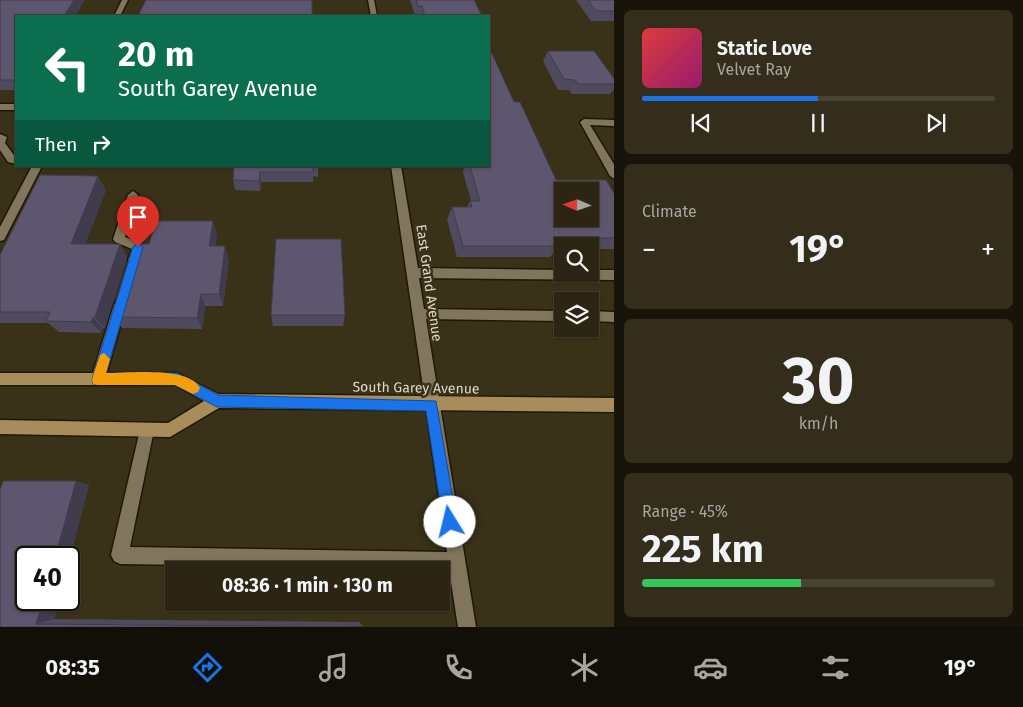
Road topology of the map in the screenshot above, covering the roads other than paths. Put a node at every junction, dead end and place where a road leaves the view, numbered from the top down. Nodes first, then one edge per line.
1 (125, 0) edge
2 (371, 0) edge
3 (118, 15) edge
4 (374, 15) edge
5 (0, 106) edge
6 (15, 107) edge
7 (614, 123) edge
8 (0, 136) edge
9 (15, 161) edge
10 (36, 167) edge
11 (396, 167) edge
12 (614, 176) edge
13 (133, 195) dead end
14 (0, 237) edge
15 (412, 273) junction
16 (130, 275) edge
17 (614, 275) edge
18 (124, 294) edge
19 (418, 314) junction
20 (554, 316) edge
21 (599, 316) edge
22 (614, 317) edge
23 (98, 379) junction
24 (0, 380) edge
25 (217, 401) junction
26 (432, 405) junction
27 (614, 405) edge
28 (0, 427) edge
29 (147, 430) junction
30 (456, 561) junction
31 (467, 627) edge

1 - 3 street
2 - 4 street
5 - 6 street
7 - 12 street
8 - 9 street
10 - 14 street
11 - 15 street, East Grand Avenue
13 - 16 street
15 - 17 street
15 - 19 street, East Grand Avenue
18 - 23 street
19 - 20 street
19 - 26 street, East Grand Avenue
21 - 22 street
23 - 24 main road, South Garey Avenue
23 - 25 main road, South Garey Avenue
25 - 26 main road, South Garey Avenue
25 - 29 main road
26 - 27 main road, South Garey Avenue
26 - 30 street, East Grand Avenue
28 - 29 main road
29 - 30 street
30 - 31 street, East Grand Avenue

